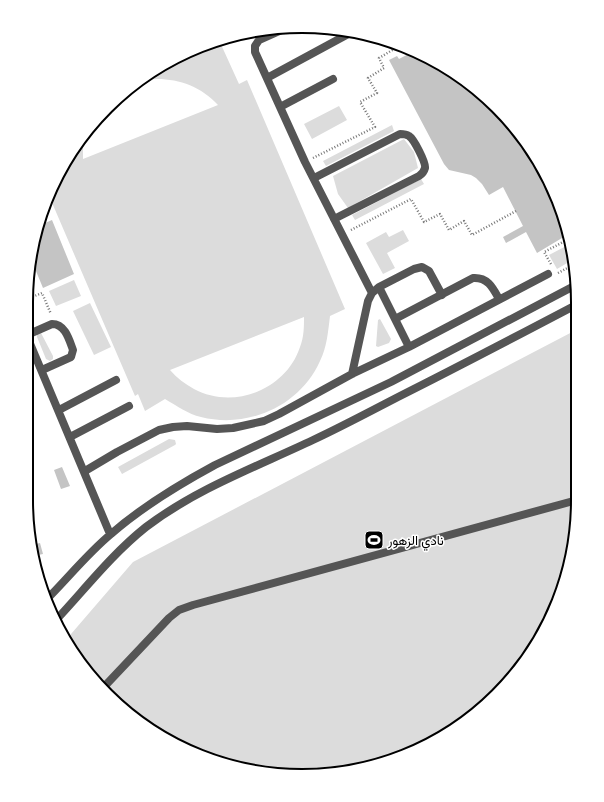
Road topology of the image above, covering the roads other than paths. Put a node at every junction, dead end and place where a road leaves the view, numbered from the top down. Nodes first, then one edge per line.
1 (271, 35) edge
2 (344, 36) edge
3 (267, 78) junction
4 (332, 79) dead end
5 (280, 106) junction
6 (314, 178) junction
7 (334, 219) junction
8 (548, 274) dead end
9 (379, 288) junction
10 (570, 288) edge
11 (372, 293) junction
12 (442, 295) junction
13 (499, 299) junction
14 (571, 307) edge
15 (395, 319) junction
16 (33, 332) edge
17 (409, 347) junction
18 (33, 350) edge
19 (42, 370) junction
20 (352, 374) junction
21 (116, 380) dead end
22 (129, 406) dead end
23 (59, 410) junction
24 (70, 437) junction
25 (85, 471) junction
26 (571, 502) edge
27 (110, 534) junction
28 (51, 596) edge
29 (60, 616) edge
30 (107, 684) edge

1 - 3 lane
2 - 3 lane
3 - 5 lane
4 - 5 lane
5 - 6 lane
6 - 7 lane
6 - 7 lane
7 - 11 lane
8 - 13 lane
9 - 11 lane
9 - 12 lane
9 - 15 lane
10 - 27 lane
11 - 20 lane
12 - 13 lane
12 - 15 lane
13 - 17 lane
14 - 29 lane
15 - 17 lane
16 - 19 lane
17 - 20 lane
18 - 19 lane
19 - 23 lane
20 - 25 lane
21 - 23 lane
22 - 24 lane
23 - 24 lane
24 - 25 lane
25 - 27 lane
26 - 30 lane
27 - 28 lane

